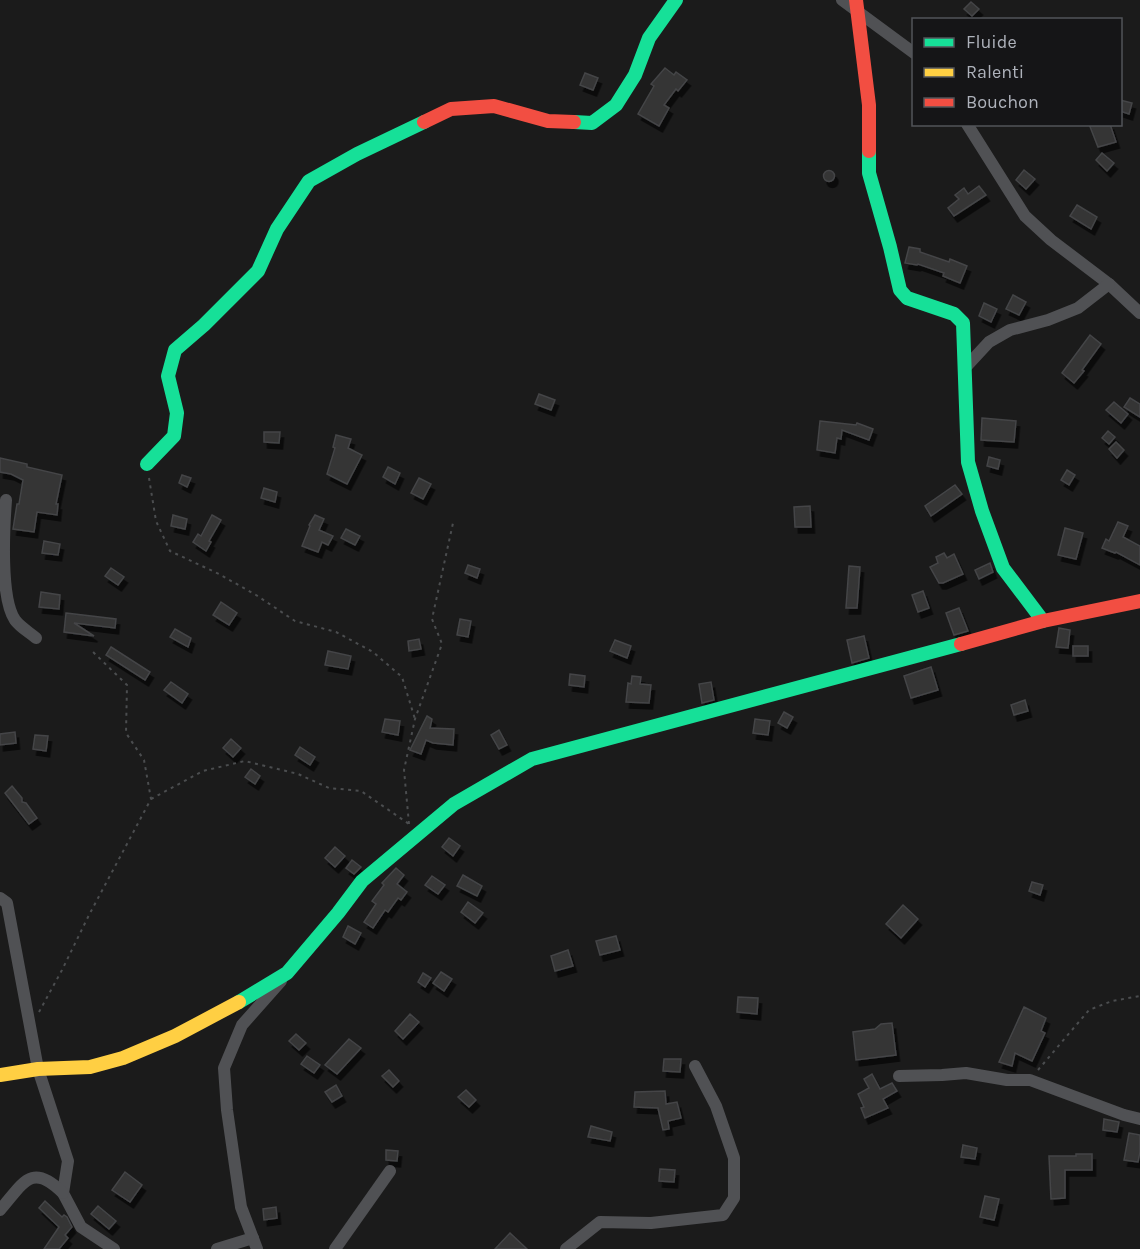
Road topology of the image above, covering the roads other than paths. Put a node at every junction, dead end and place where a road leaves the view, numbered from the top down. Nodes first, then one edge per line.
1 (676, 0) edge
2 (842, 0) edge
3 (857, 6) edge
4 (912, 51) edge
5 (968, 126) edge
6 (1109, 284) junction
7 (1140, 313) edge
8 (964, 369) junction
9 (147, 464) road end
10 (6, 500) dead end
11 (1140, 601) edge
12 (5, 613) edge
13 (1043, 621) junction
14 (36, 638) dead end
15 (0, 898) edge
16 (287, 974) junction
17 (695, 1066) dead end
18 (38, 1069) junction
19 (0, 1075) edge
20 (899, 1076) dead end
21 (1140, 1119) edge
22 (390, 1171) dead end
23 (63, 1193) junction
24 (0, 1210) edge
25 (255, 1244) edge
26 (114, 1249) edge
27 (217, 1249) edge
28 (335, 1249) edge
29 (566, 1249) edge

1 - 9 street
2 - 3 street
3 - 4 street
3 - 8 street
5 - 6 street
6 - 7 street
6 - 8 street
8 - 13 street
10 - 12 street
11 - 13 street
12 - 14 street
13 - 16 street
15 - 18 street
16 - 18 street
16 - 25 street
17 - 29 street
18 - 19 street
18 - 23 street
20 - 21 street
22 - 28 street
23 - 24 street
23 - 26 street
25 - 27 street

